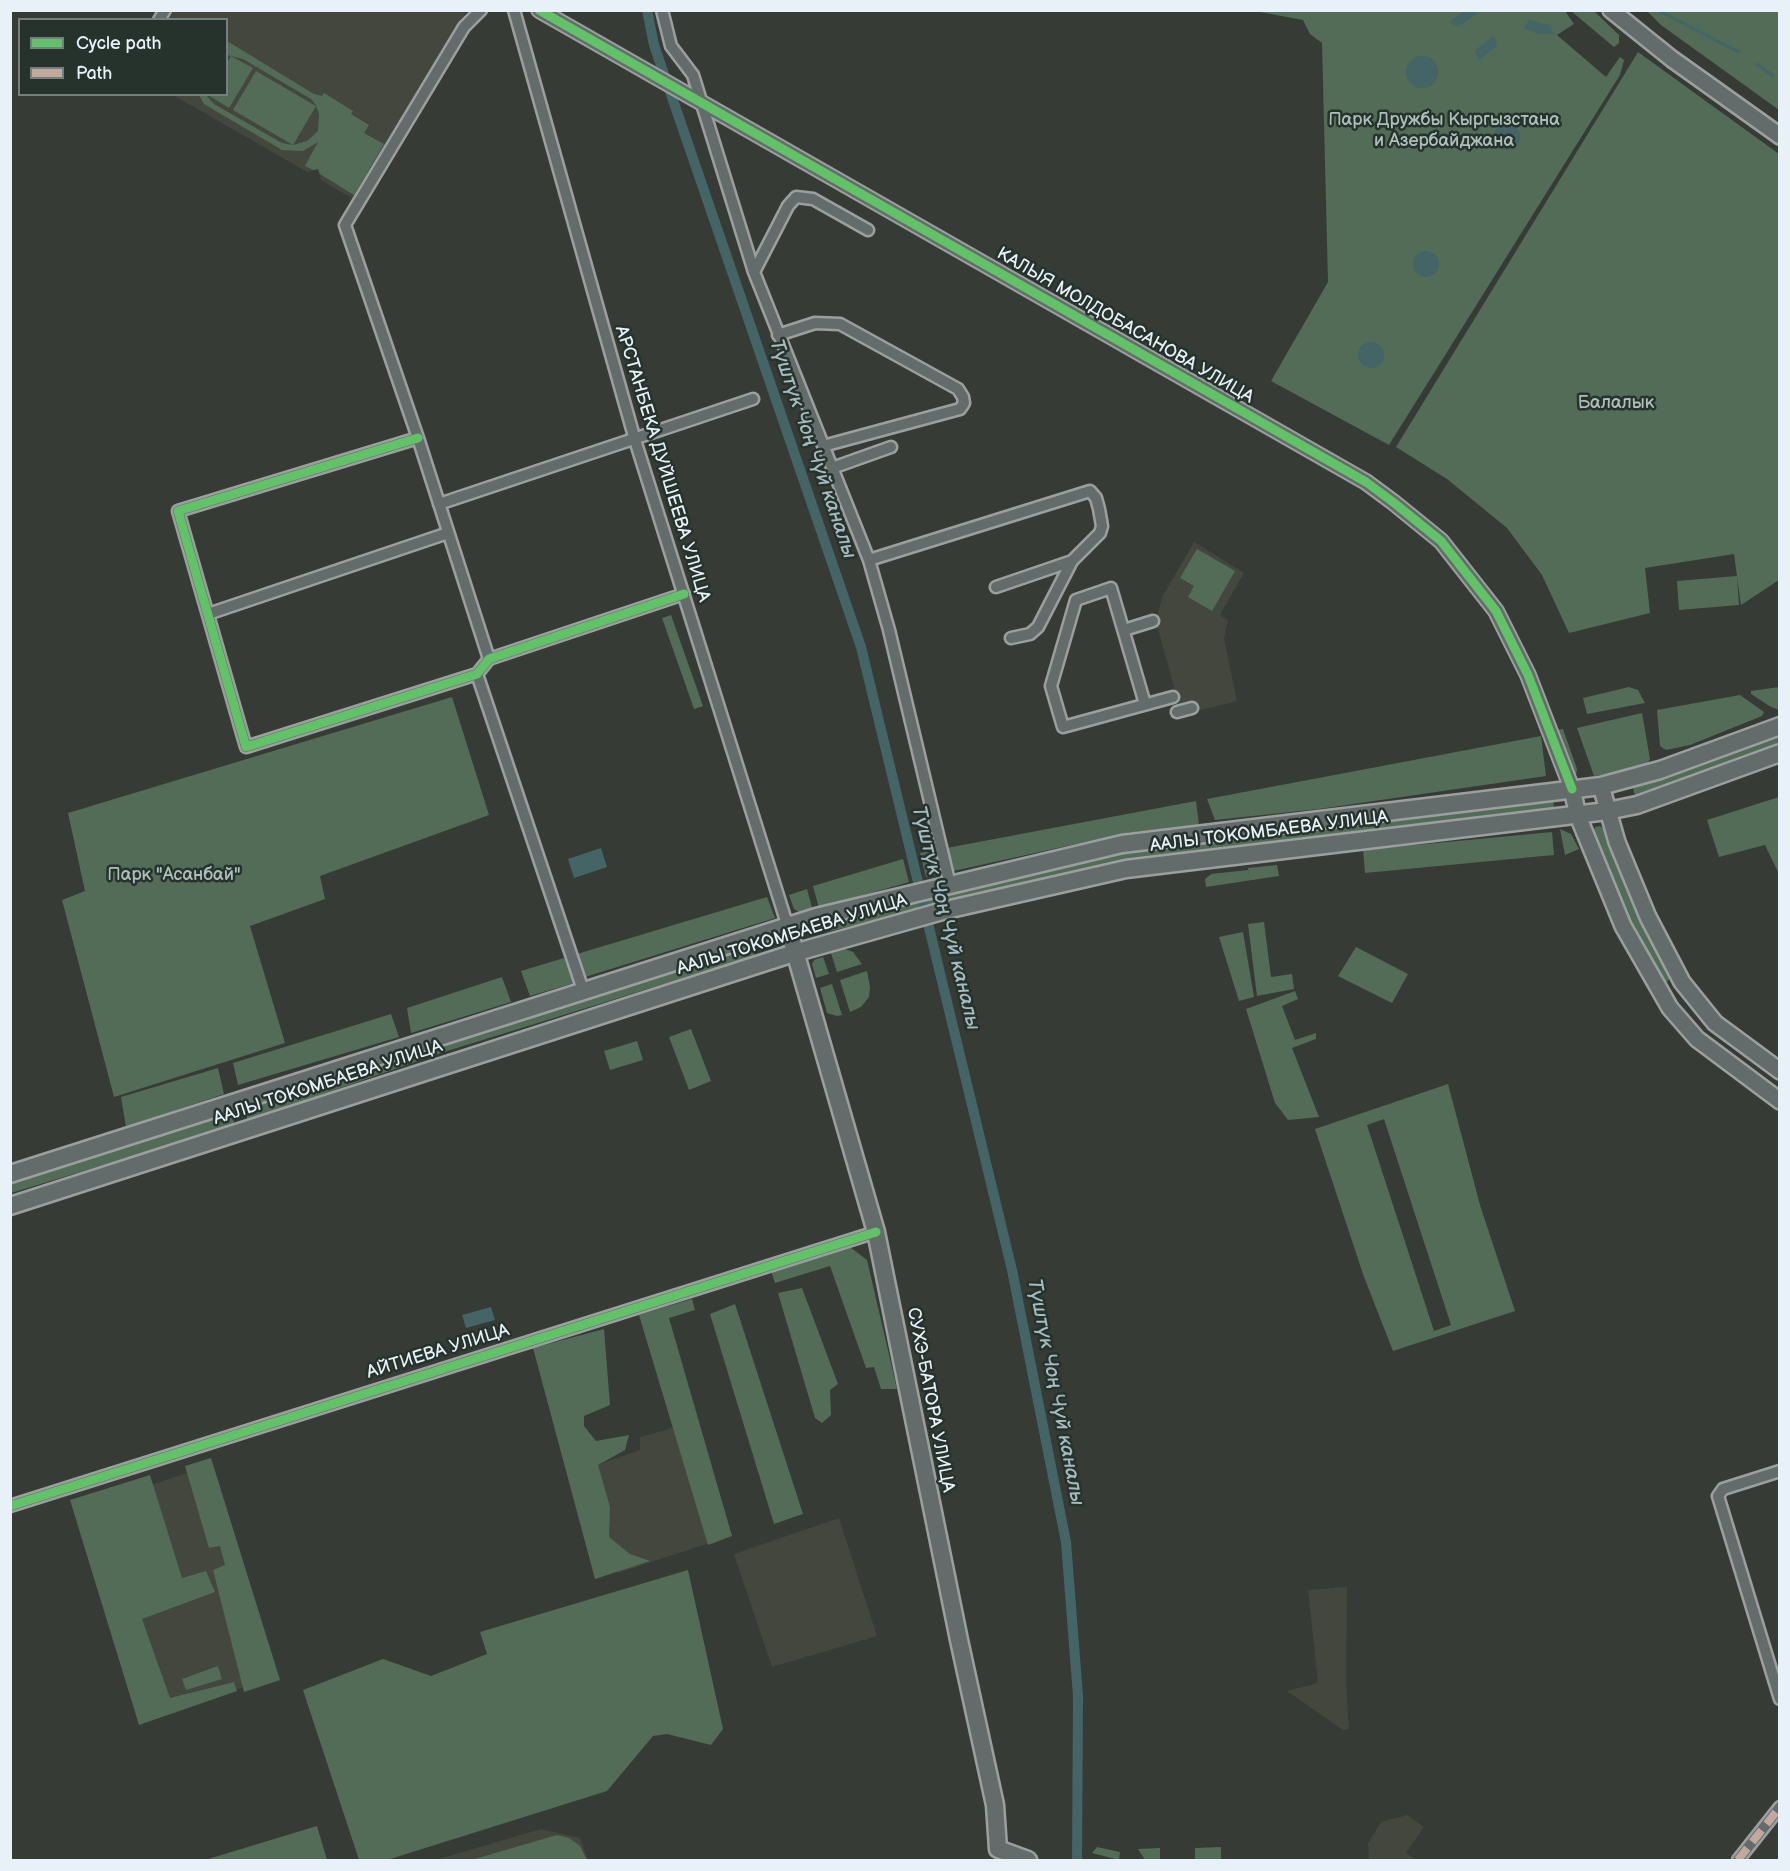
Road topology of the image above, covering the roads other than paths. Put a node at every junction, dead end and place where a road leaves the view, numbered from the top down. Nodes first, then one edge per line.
1 (481, 10) edge
2 (514, 10) edge
3 (539, 10) edge
4 (662, 10) edge
5 (1611, 10) edge
6 (702, 104) junction
7 (1779, 136) edge
8 (868, 230) dead end
9 (754, 272) junction
10 (777, 334) junction
11 (753, 399) dead end
12 (418, 438) junction
13 (635, 440) junction
14 (823, 446) junction
15 (891, 447) dead end
16 (832, 468) junction
17 (440, 504) junction
18 (448, 533) junction
19 (869, 560) junction
20 (1072, 561) junction
21 (996, 587) dead end
22 (684, 594) junction
23 (208, 614) junction
24 (1153, 621) dead end
25 (1124, 630) junction
26 (1011, 638) dead end
27 (489, 659) junction
28 (477, 674) junction
29 (1173, 696) dead end
30 (1145, 704) junction
31 (1192, 708) dead end
32 (1177, 712) dead end
33 (1779, 726) edge
34 (1779, 753) edge
35 (1600, 786) junction
36 (1572, 789) junction
37 (1607, 812) junction
38 (1578, 816) junction
39 (945, 886) junction
40 (787, 924) junction
41 (794, 953) junction
42 (1682, 982) junction
43 (583, 990) junction
44 (1663, 995) junction
45 (1779, 1071) edge
46 (1779, 1101) edge
47 (10, 1174) edge
48 (10, 1206) edge
49 (876, 1232) junction
50 (1779, 1471) edge
51 (10, 1506) edge
52 (1779, 1699) edge
53 (1779, 1807) edge
54 (998, 1855) edge
55 (1028, 1860) edge
56 (1738, 1860) edge

1 - 12 street
2 - 13 street, АРСТАНБЕКА ДУЙШЕЕВА УЛИЦА
3 - 6 street, КАЛЫЯ МОЛДОБАСАНОВА УЛИЦА
4 - 6 street
5 - 7 main road
6 - 9 street
6 - 36 street, КАЛЫЯ МОЛДОБАСАНОВА УЛИЦА
8 - 9 street
9 - 10 street
10 - 14 street
10 - 14 street
11 - 13 street
12 - 17 street
12 - 23 street
13 - 17 street
13 - 22 street, АРСТАНБЕКА ДУЙШЕЕВА УЛИЦА
14 - 16 street
15 - 16 street
16 - 19 street
17 - 18 street
18 - 23 street
18 - 27 street
19 - 20 street
19 - 39 street
20 - 21 street
20 - 26 street
22 - 27 street
22 - 40 street, АРСТАНБЕКА ДУЙШЕЕВА УЛИЦА
23 - 28 street
24 - 25 street
25 - 30 street
25 - 30 street
27 - 28 street
28 - 43 street
29 - 30 street
31 - 32 street
33 - 35 main road, ААЛЫ ТОКОМБАЕВА УЛИЦА
34 - 37 main road, ААЛЫ ТОКОМБАЕВА УЛИЦА
35 - 36 main road, ААЛЫ ТОКОМБАЕВА УЛИЦА
35 - 37 main road
36 - 38 main road
36 - 39 main road, ААЛЫ ТОКОМБАЕВА УЛИЦА
37 - 38 main road, ААЛЫ ТОКОМБАЕВА УЛИЦА
37 - 42 main road
38 - 41 main road, ААЛЫ ТОКОМБАЕВА УЛИЦА
38 - 44 main road
39 - 40 main road, ААЛЫ ТОКОМБАЕВА УЛИЦА
40 - 41 main road, СУХЭ-БАТОРА УЛИЦА
40 - 43 main road, ААЛЫ ТОКОМБАЕВА УЛИЦА
41 - 48 main road, ААЛЫ ТОКОМБАЕВА УЛИЦА
41 - 49 main road, СУХЭ-БАТОРА УЛИЦА
42 - 44 main road
42 - 45 main road
43 - 47 main road, ААЛЫ ТОКОМБАЕВА УЛИЦА
44 - 46 main road
49 - 51 street, АЙТИЕВА УЛИЦА
49 - 54 main road, СУХЭ-БАТОРА УЛИЦА
50 - 52 street
53 - 56 street
54 - 55 main road

